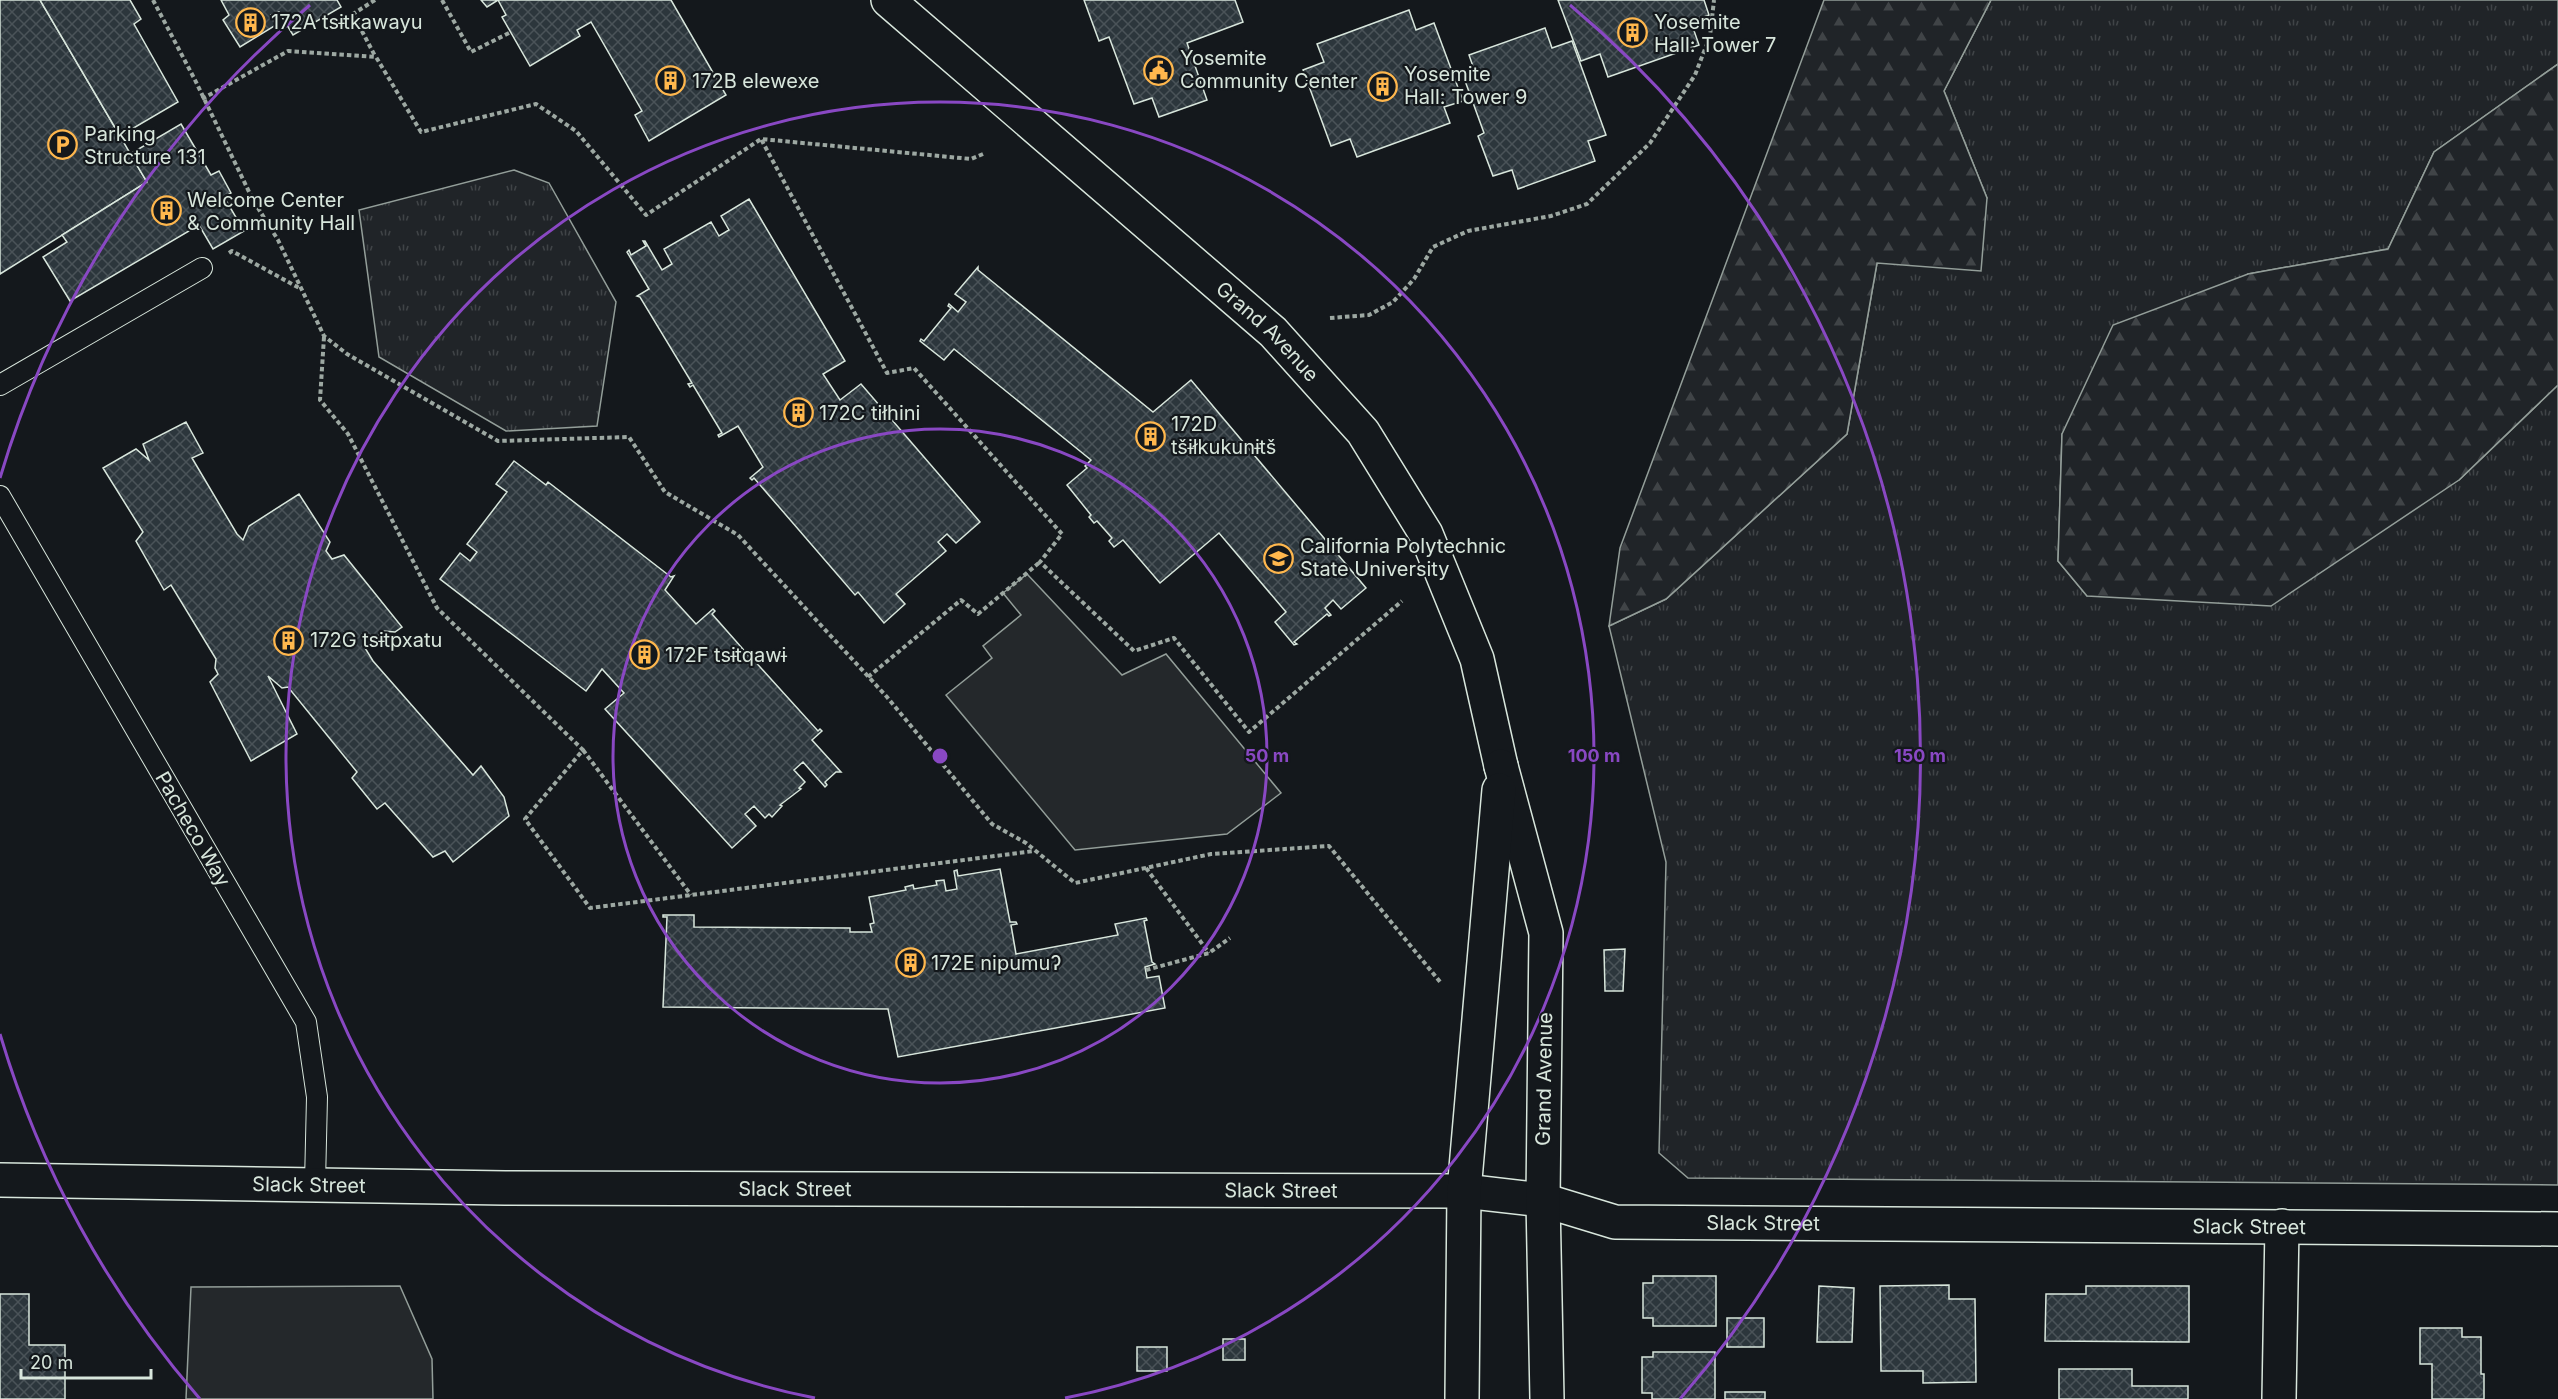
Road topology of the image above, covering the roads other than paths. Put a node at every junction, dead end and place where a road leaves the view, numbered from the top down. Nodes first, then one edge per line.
1 (888, 0) edge
2 (201, 268) road end
3 (0, 385) edge
4 (0, 496) edge
5 (1501, 766) junction
6 (0, 1180) edge
7 (315, 1184) junction
8 (1464, 1191) junction
9 (1543, 1200) junction
10 (2282, 1226) junction
11 (2558, 1229) edge
12 (1462, 1399) edge
13 (1547, 1399) edge
14 (2279, 1399) edge

1 - 5 street, Grand Avenue
2 - 3 lane
4 - 7 lane, Pacheco Way
5 - 8 street, Grand Avenue
5 - 9 street, Grand Avenue
6 - 7 street, Slack Street
7 - 8 street, Slack Street
8 - 9 street, Slack Street
8 - 12 street, Grand Avenue
9 - 10 street, Slack Street
9 - 13 street, Grand Avenue
10 - 11 street, Slack Street
10 - 14 street

